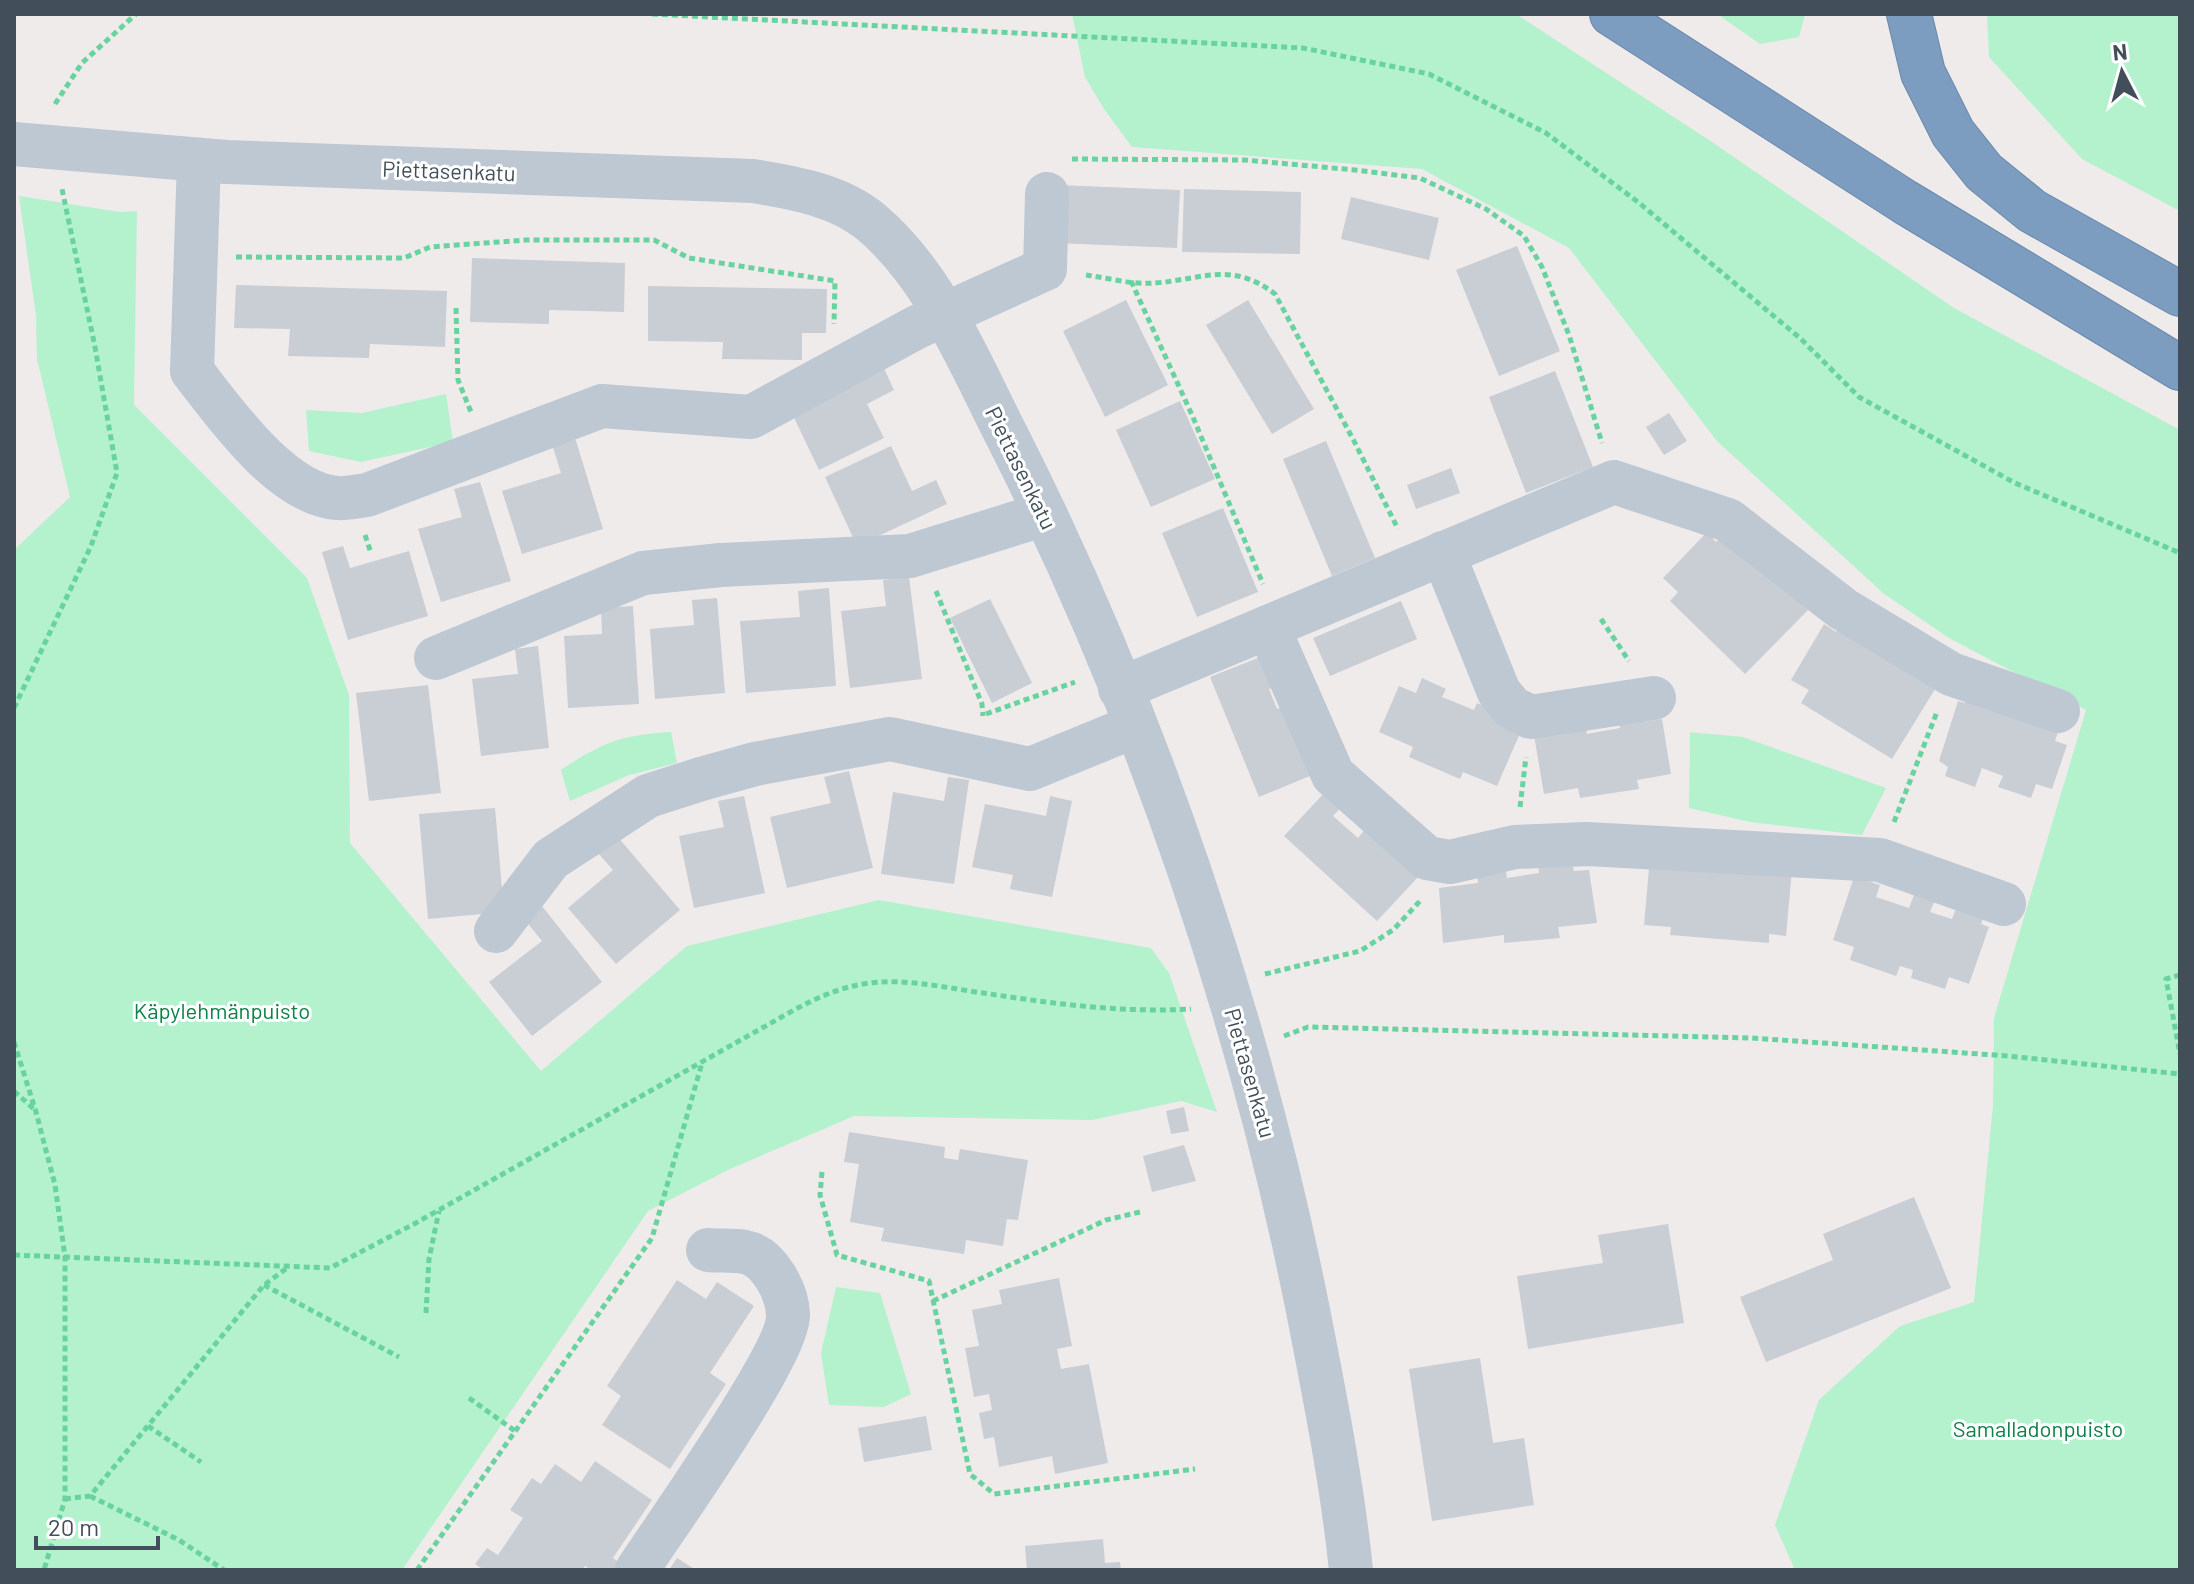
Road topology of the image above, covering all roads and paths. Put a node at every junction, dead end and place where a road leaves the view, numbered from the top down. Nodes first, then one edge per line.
1 (136, 14) edge
2 (652, 14) edge
3 (1612, 14) edge
4 (1909, 14) edge
5 (33, 145) edge
6 (199, 160) junction
7 (1047, 194) joint
8 (195, 257) junction
9 (1045, 269) junction
10 (1131, 281) junction
11 (2180, 294) edge
12 (456, 308) dead end
13 (944, 316) junction
14 (2180, 368) edge
15 (834, 372) junction
16 (485, 450) junction
17 (1614, 482) junction
18 (1045, 514) junction
19 (926, 551) junction
20 (2180, 553) edge
21 (1429, 559) junction
22 (1274, 625) junction
23 (436, 658) dead end
24 (1951, 674) junction
25 (1114, 697) junction
26 (1654, 698) dead end
27 (14, 708) edge
28 (2058, 711) dead end
29 (983, 716) junction
30 (1531, 717) junction
31 (989, 761) junction
32 (1515, 847) junction
33 (1442, 860) junction
34 (1880, 860) junction
35 (2004, 904) dead end
36 (496, 931) dead end
37 (1257, 975) dead end
38 (2180, 975) edge
39 (1204, 1009) dead end
40 (14, 1042) edge
41 (1243, 1043) junction
42 (2180, 1054) edge
43 (702, 1062) junction
44 (2180, 1074) edge
45 (14, 1091) edge
46 (36, 1112) junction
47 (822, 1172) dead end
48 (439, 1210) junction
49 (1140, 1212) dead end
50 (708, 1250) dead end
51 (14, 1255) edge
52 (65, 1257) junction
53 (288, 1267) junction
54 (264, 1285) junction
55 (933, 1301) junction
56 (426, 1313) dead end
57 (399, 1357) dead end
58 (469, 1398) dead end
59 (148, 1426) junction
60 (515, 1431) junction
61 (201, 1462) dead end
62 (1195, 1469) dead end
63 (90, 1496) junction
64 (65, 1499) junction
65 (44, 1570) edge
66 (224, 1570) edge
67 (417, 1570) edge
68 (637, 1570) edge
69 (1351, 1570) edge

1 - 5 path
2 - 20 path
3 - 14 highway
4 - 11 highway
5 - 6 street, Piettasenkatu
5 - 27 path
6 - 8 street
6 - 13 street, Piettasenkatu
7 - 9 street
7 - 17 path
8 - 15 path
8 - 16 street
9 - 10 path
9 - 13 street
10 - 21 path
10 - 22 path
12 - 16 path
13 - 15 street
13 - 18 street, Piettasenkatu
15 - 16 street
17 - 21 street
17 - 24 street
18 - 19 street
18 - 25 street, Piettasenkatu
19 - 23 street
19 - 29 path
21 - 22 street
21 - 30 street
22 - 25 street
22 - 33 street
24 - 28 street
24 - 34 path
25 - 29 path
25 - 31 street
25 - 41 street, Piettasenkatu
26 - 30 street
29 - 31 path
30 - 32 path
31 - 36 street
32 - 33 street
32 - 34 street
33 - 37 path
34 - 35 street
38 - 42 path
39 - 43 path
40 - 46 path
41 - 44 path
41 - 69 street, Piettasenkatu
43 - 48 path
43 - 60 path
45 - 46 path
46 - 52 path
47 - 55 path
48 - 53 path
48 - 56 path
49 - 55 path
50 - 68 street
51 - 52 path
52 - 53 path
52 - 64 path
53 - 54 path
54 - 57 path
54 - 59 path
55 - 62 path
58 - 60 path
59 - 61 path
59 - 63 path
60 - 67 path
63 - 64 path
63 - 66 path
64 - 65 path

